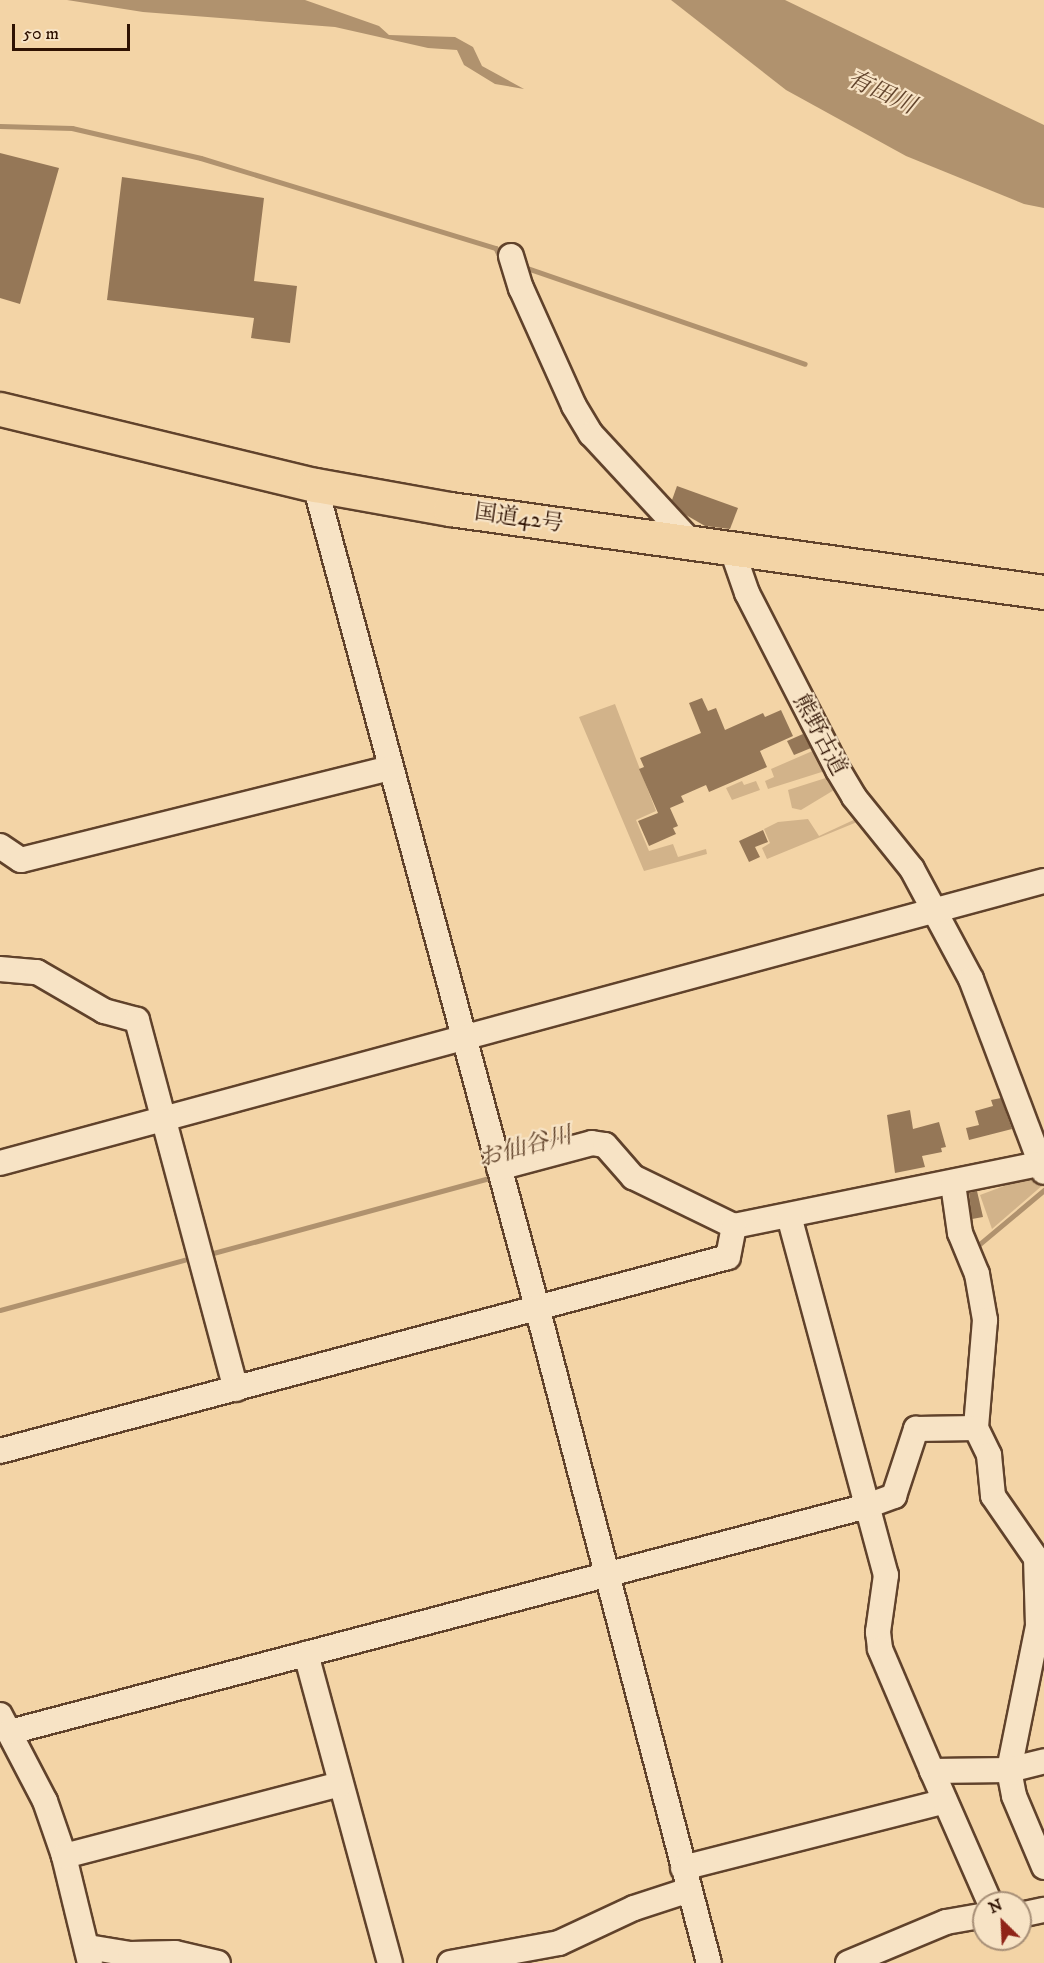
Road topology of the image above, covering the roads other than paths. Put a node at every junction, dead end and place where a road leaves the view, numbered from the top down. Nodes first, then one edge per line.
1 (511, 256) dead end
2 (0, 409) edge
3 (315, 485) junction
4 (690, 541) junction
5 (731, 547) junction
6 (1044, 592) edge
7 (391, 768) junction
8 (0, 846) edge
9 (1044, 881) edge
10 (934, 908) junction
11 (0, 969) edge
12 (463, 1037) junction
13 (164, 1118) junction
14 (0, 1163) edge
15 (1042, 1166) edge
16 (499, 1168) junction
17 (953, 1184) junction
18 (789, 1216) junction
19 (734, 1226) junction
20 (537, 1307) junction
21 (236, 1389) junction
22 (976, 1428) junction
23 (0, 1451) edge
24 (867, 1506) junction
25 (605, 1573) junction
26 (306, 1654) junction
27 (5, 1724) edge
28 (1044, 1761) edge
29 (932, 1770) junction
30 (1010, 1770) junction
31 (340, 1784) junction
32 (945, 1801) junction
33 (64, 1856) junction
34 (1044, 1867) edge
35 (686, 1879) junction
36 (985, 1891) edge
37 (972, 1917) edge
38 (89, 1955) edge
39 (218, 1963) edge
40 (390, 1963) edge
41 (450, 1963) edge
42 (709, 1963) edge
43 (848, 1963) edge

1 - 4 street
2 - 3 highway, 国道42号
3 - 4 highway, 国道42号
3 - 7 street
4 - 5 highway, 国道42号
5 - 6 highway, 国道42号
5 - 10 street, 熊野古道
7 - 8 street
7 - 12 street
9 - 10 street
10 - 12 street
10 - 15 street, 熊野古道
11 - 13 street
12 - 13 street
12 - 16 street
13 - 14 street
13 - 21 street
15 - 17 street
16 - 19 street
16 - 20 street
17 - 18 street
17 - 22 street
18 - 19 street
18 - 24 street
19 - 20 street
20 - 21 street
20 - 25 street
21 - 23 street
22 - 24 street
22 - 30 street
24 - 25 street
24 - 29 street
25 - 26 street
25 - 35 street
26 - 27 street
26 - 31 street
27 - 33 street
28 - 30 street
29 - 30 street
29 - 32 street
30 - 34 street
31 - 33 street
31 - 40 street
32 - 35 street
32 - 36 street
33 - 38 street
35 - 41 street
35 - 42 street
37 - 43 street
38 - 39 street

